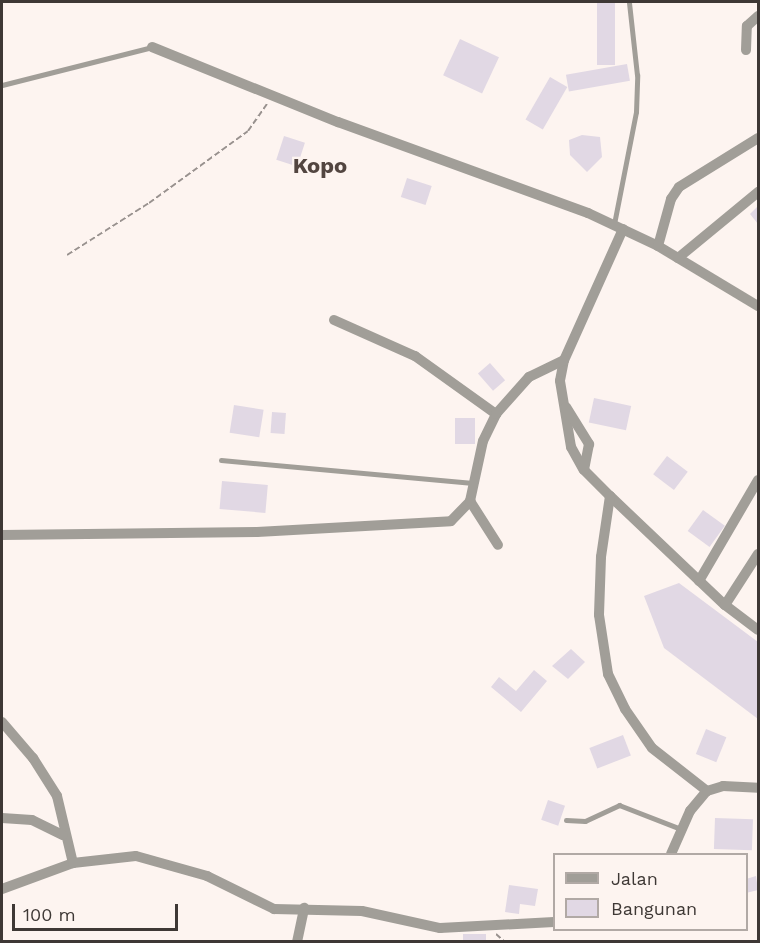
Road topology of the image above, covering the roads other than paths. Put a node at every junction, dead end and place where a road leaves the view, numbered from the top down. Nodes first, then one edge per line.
1 (629, 2) edge
2 (759, 16) edge
3 (152, 47) joint
4 (746, 50) dead end
5 (2, 85) edge
6 (759, 138) edge
7 (759, 192) edge
8 (618, 226) junction
9 (658, 246) junction
10 (678, 258) junction
11 (759, 306) edge
12 (334, 320) dead end
13 (564, 360) junction
14 (566, 407) junction
15 (496, 414) junction
16 (221, 460) dead end
17 (584, 470) junction
18 (759, 480) edge
19 (473, 483) junction
20 (610, 496) junction
21 (470, 501) junction
22 (2, 535) edge
23 (498, 545) dead end
24 (759, 554) edge
25 (699, 581) junction
26 (725, 605) junction
27 (759, 630) edge
28 (2, 722) edge
29 (759, 788) edge
30 (707, 790) junction
31 (2, 818) edge
32 (566, 820) dead end
33 (681, 829) junction
34 (63, 835) junction
35 (672, 853) edge
36 (73, 863) junction
37 (2, 889) edge
38 (304, 908) junction
39 (553, 921) edge
40 (297, 942) edge

1 - 8 lane
2 - 4 street
3 - 5 lane
3 - 8 street
6 - 9 street
7 - 10 street
8 - 9 street
8 - 13 street
9 - 10 street
10 - 11 street
12 - 15 street
13 - 14 street
13 - 15 street
14 - 17 street
14 - 17 street
15 - 19 street
16 - 19 lane
17 - 20 street
18 - 25 street
19 - 21 street
20 - 25 street
20 - 30 street
21 - 22 street
21 - 23 street
24 - 26 street
25 - 26 street
26 - 27 street
28 - 34 street
29 - 30 street
30 - 33 street
31 - 34 street
32 - 33 lane
33 - 35 street
34 - 36 street
36 - 37 street
36 - 38 street
38 - 39 street
38 - 40 street

